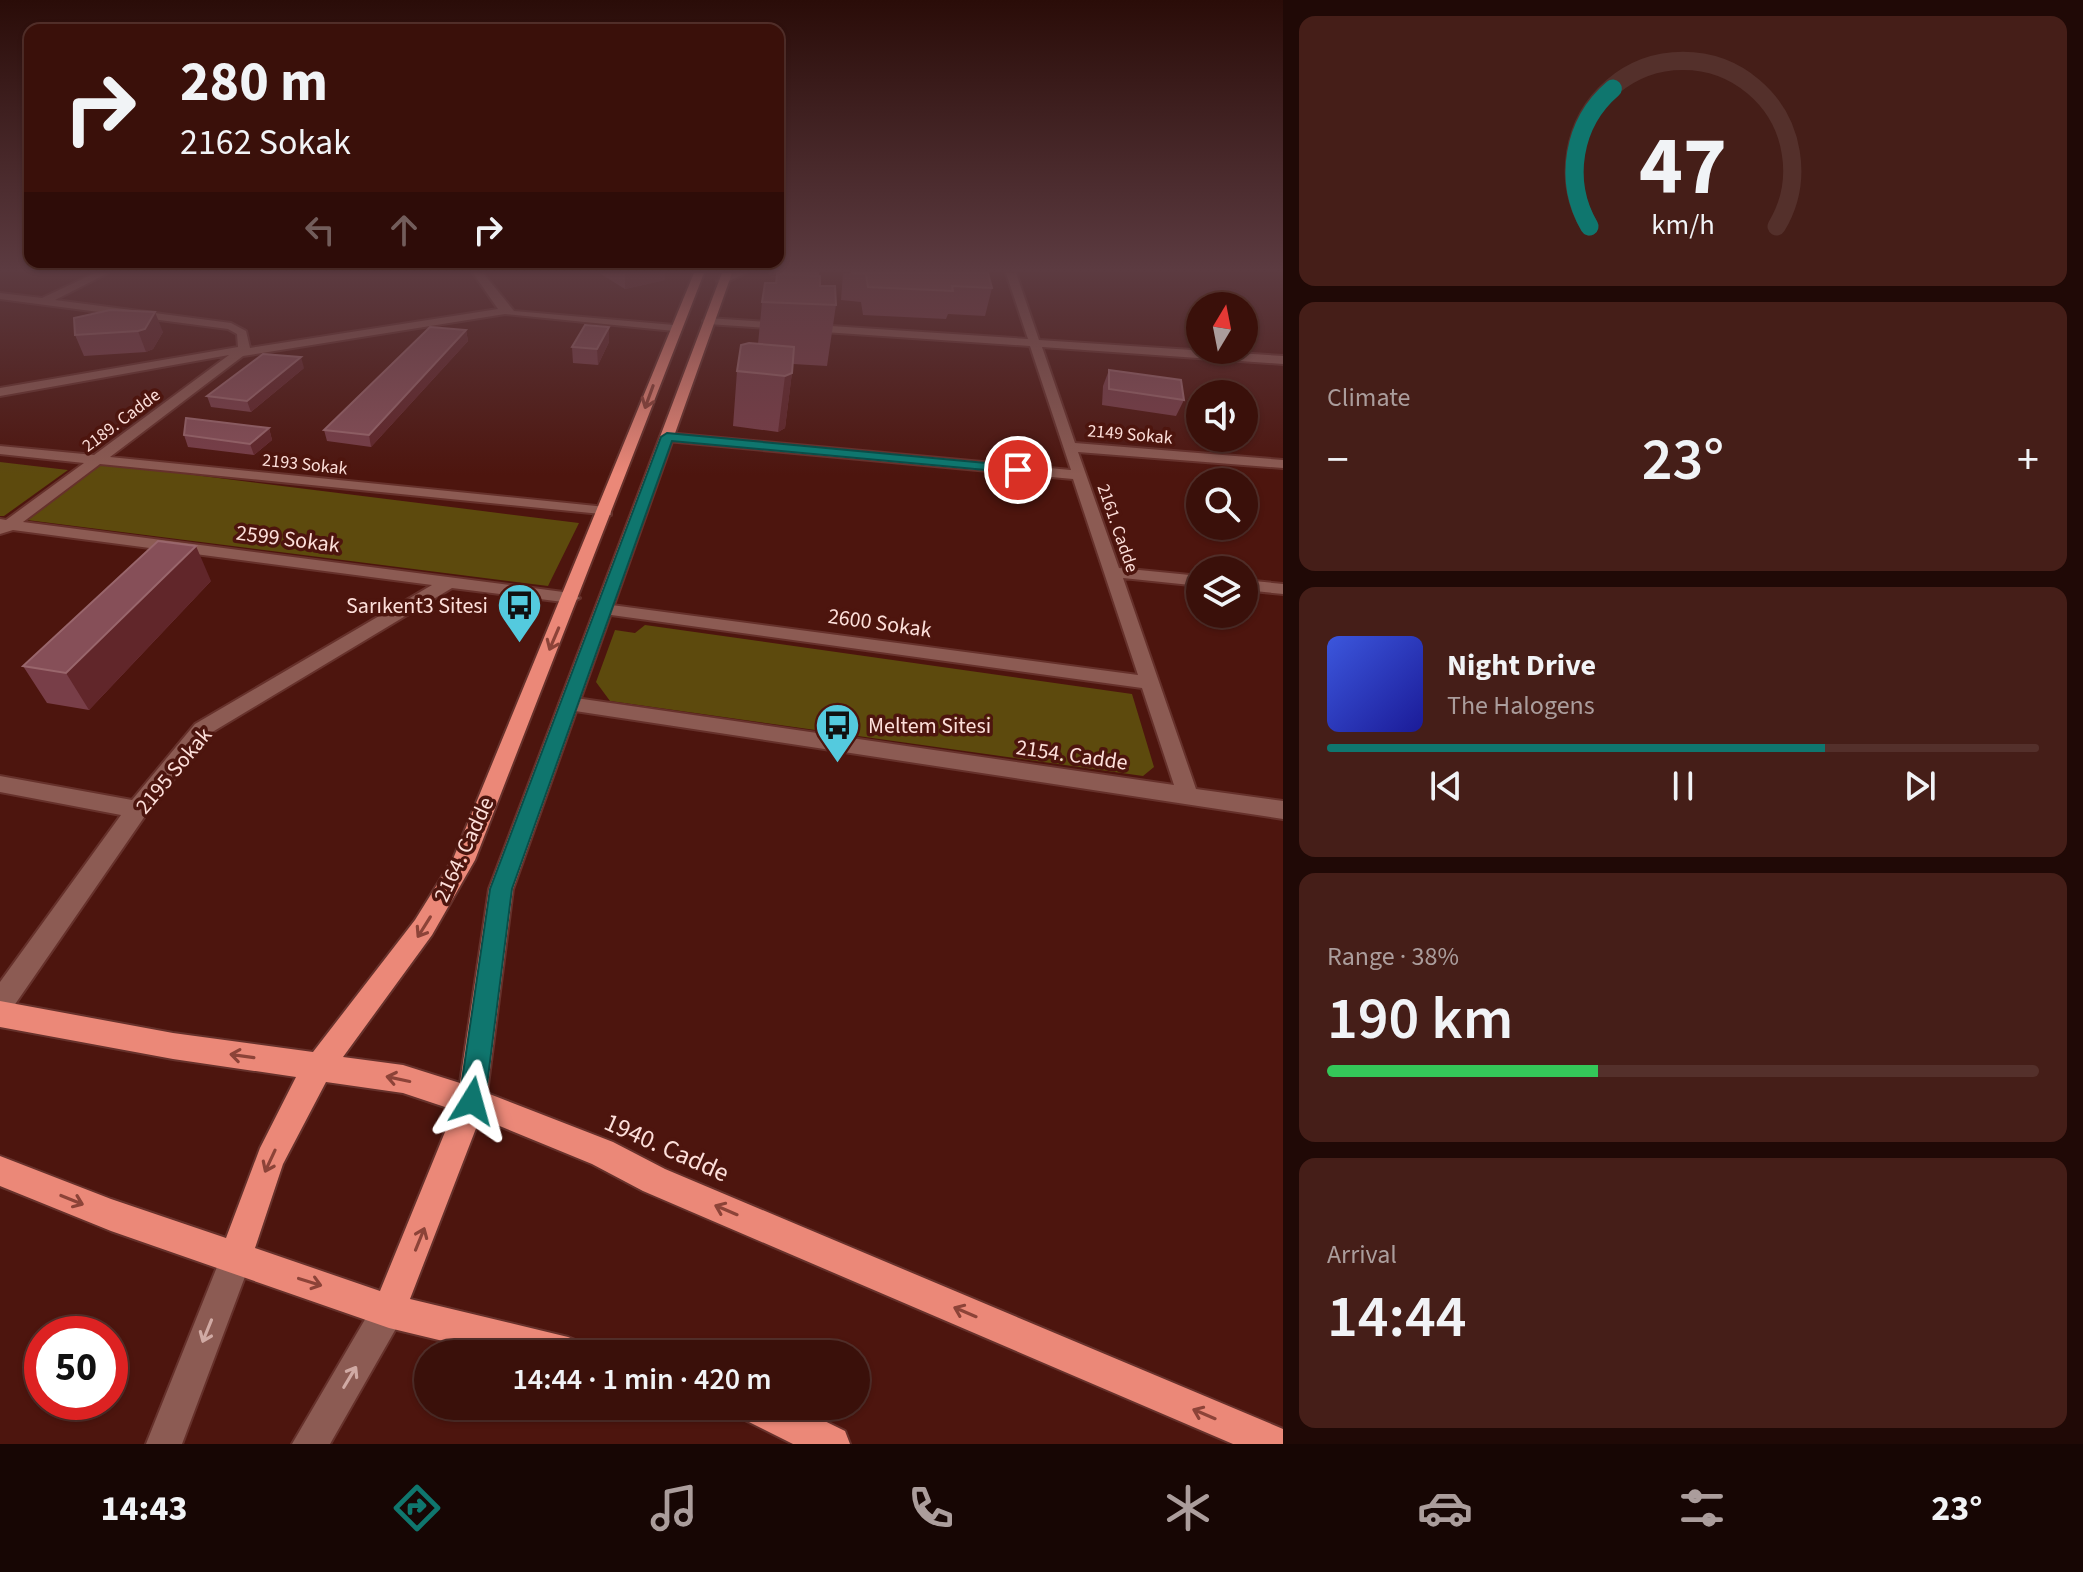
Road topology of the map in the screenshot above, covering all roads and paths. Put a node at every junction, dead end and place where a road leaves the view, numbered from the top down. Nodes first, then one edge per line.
1 (242, 340) edge
2 (291, 340) edge
3 (669, 340) edge
4 (701, 340) edge
5 (996, 340) edge
6 (1035, 343) junction
7 (243, 348) junction
8 (1283, 360) edge
9 (0, 392) edge
10 (667, 437) junction
11 (1070, 447) junction
12 (0, 450) edge
13 (97, 461) junction
14 (1283, 464) edge
15 (1080, 475) junction
16 (606, 512) junction
17 (3, 527) edge
18 (1112, 572) junction
19 (1186, 580) edge
20 (451, 581) junction
21 (1258, 586) edge
22 (1283, 589) edge
23 (571, 598) junction
24 (604, 609) junction
25 (1150, 683) junction
26 (569, 704) junction
27 (0, 784) edge
28 (1188, 796) junction
29 (137, 810) junction
30 (1283, 810) edge
31 (0, 1004) edge
32 (0, 1014) edge
33 (319, 1067) junction
34 (472, 1101) junction
35 (0, 1171) edge
36 (236, 1258) junction
37 (389, 1311) junction
38 (510, 1340) edge
39 (784, 1420) edge
40 (164, 1444) edge
41 (310, 1444) edge
42 (832, 1444) edge
43 (1276, 1444) edge

1 - 7 street
2 - 7 street
3 -> 16 main road, 2164. Cadde
4 - 10 main road, 2164. Cadde
5 - 6 street
6 - 8 street
6 - 11 street, 2161. Cadde
7 - 9 street
7 - 13 street, 2189. Cadde
10 - 15 street
10 - 24 main road, 2164. Cadde
11 - 14 street, 2149 Sokak
11 - 15 street, 2161. Cadde
12 - 13 street, 2193 Sokak
13 - 16 street, 2193 Sokak
13 - 17 street, 2189. Cadde
15 - 18 street, 2161. Cadde
16 - 23 main road, 2164. Cadde
17 - 20 street, 2599 Sokak
18 - 19 street
18 - 25 street, 2161. Cadde
20 - 23 street, 2599 Sokak
20 - 29 street, 2195 Sokak
21 - 22 street
23 -> 33 main road, 2164. Cadde
24 - 25 street, 2600 Sokak
24 - 26 main road, 2164. Cadde
25 - 28 street, 2161. Cadde
26 - 28 street, 2154. Cadde
26 - 34 main road, 2164. Cadde
27 - 29 street
28 - 30 street, 2154. Cadde
29 - 31 street, 2195 Sokak
33 -> 32 main road, 1940. Cadde
34 -> 33 main road, 1940. Cadde
33 -> 36 main road, 2164. Cadde
37 -> 34 main road, 2164. Cadde
43 -> 34 main road, 1940. Cadde
35 -> 36 main road
36 -> 37 main road
36 -> 40 street, 2164. Cadde
37 - 38 main road
41 -> 37 street, 2164. Cadde
39 - 42 main road

